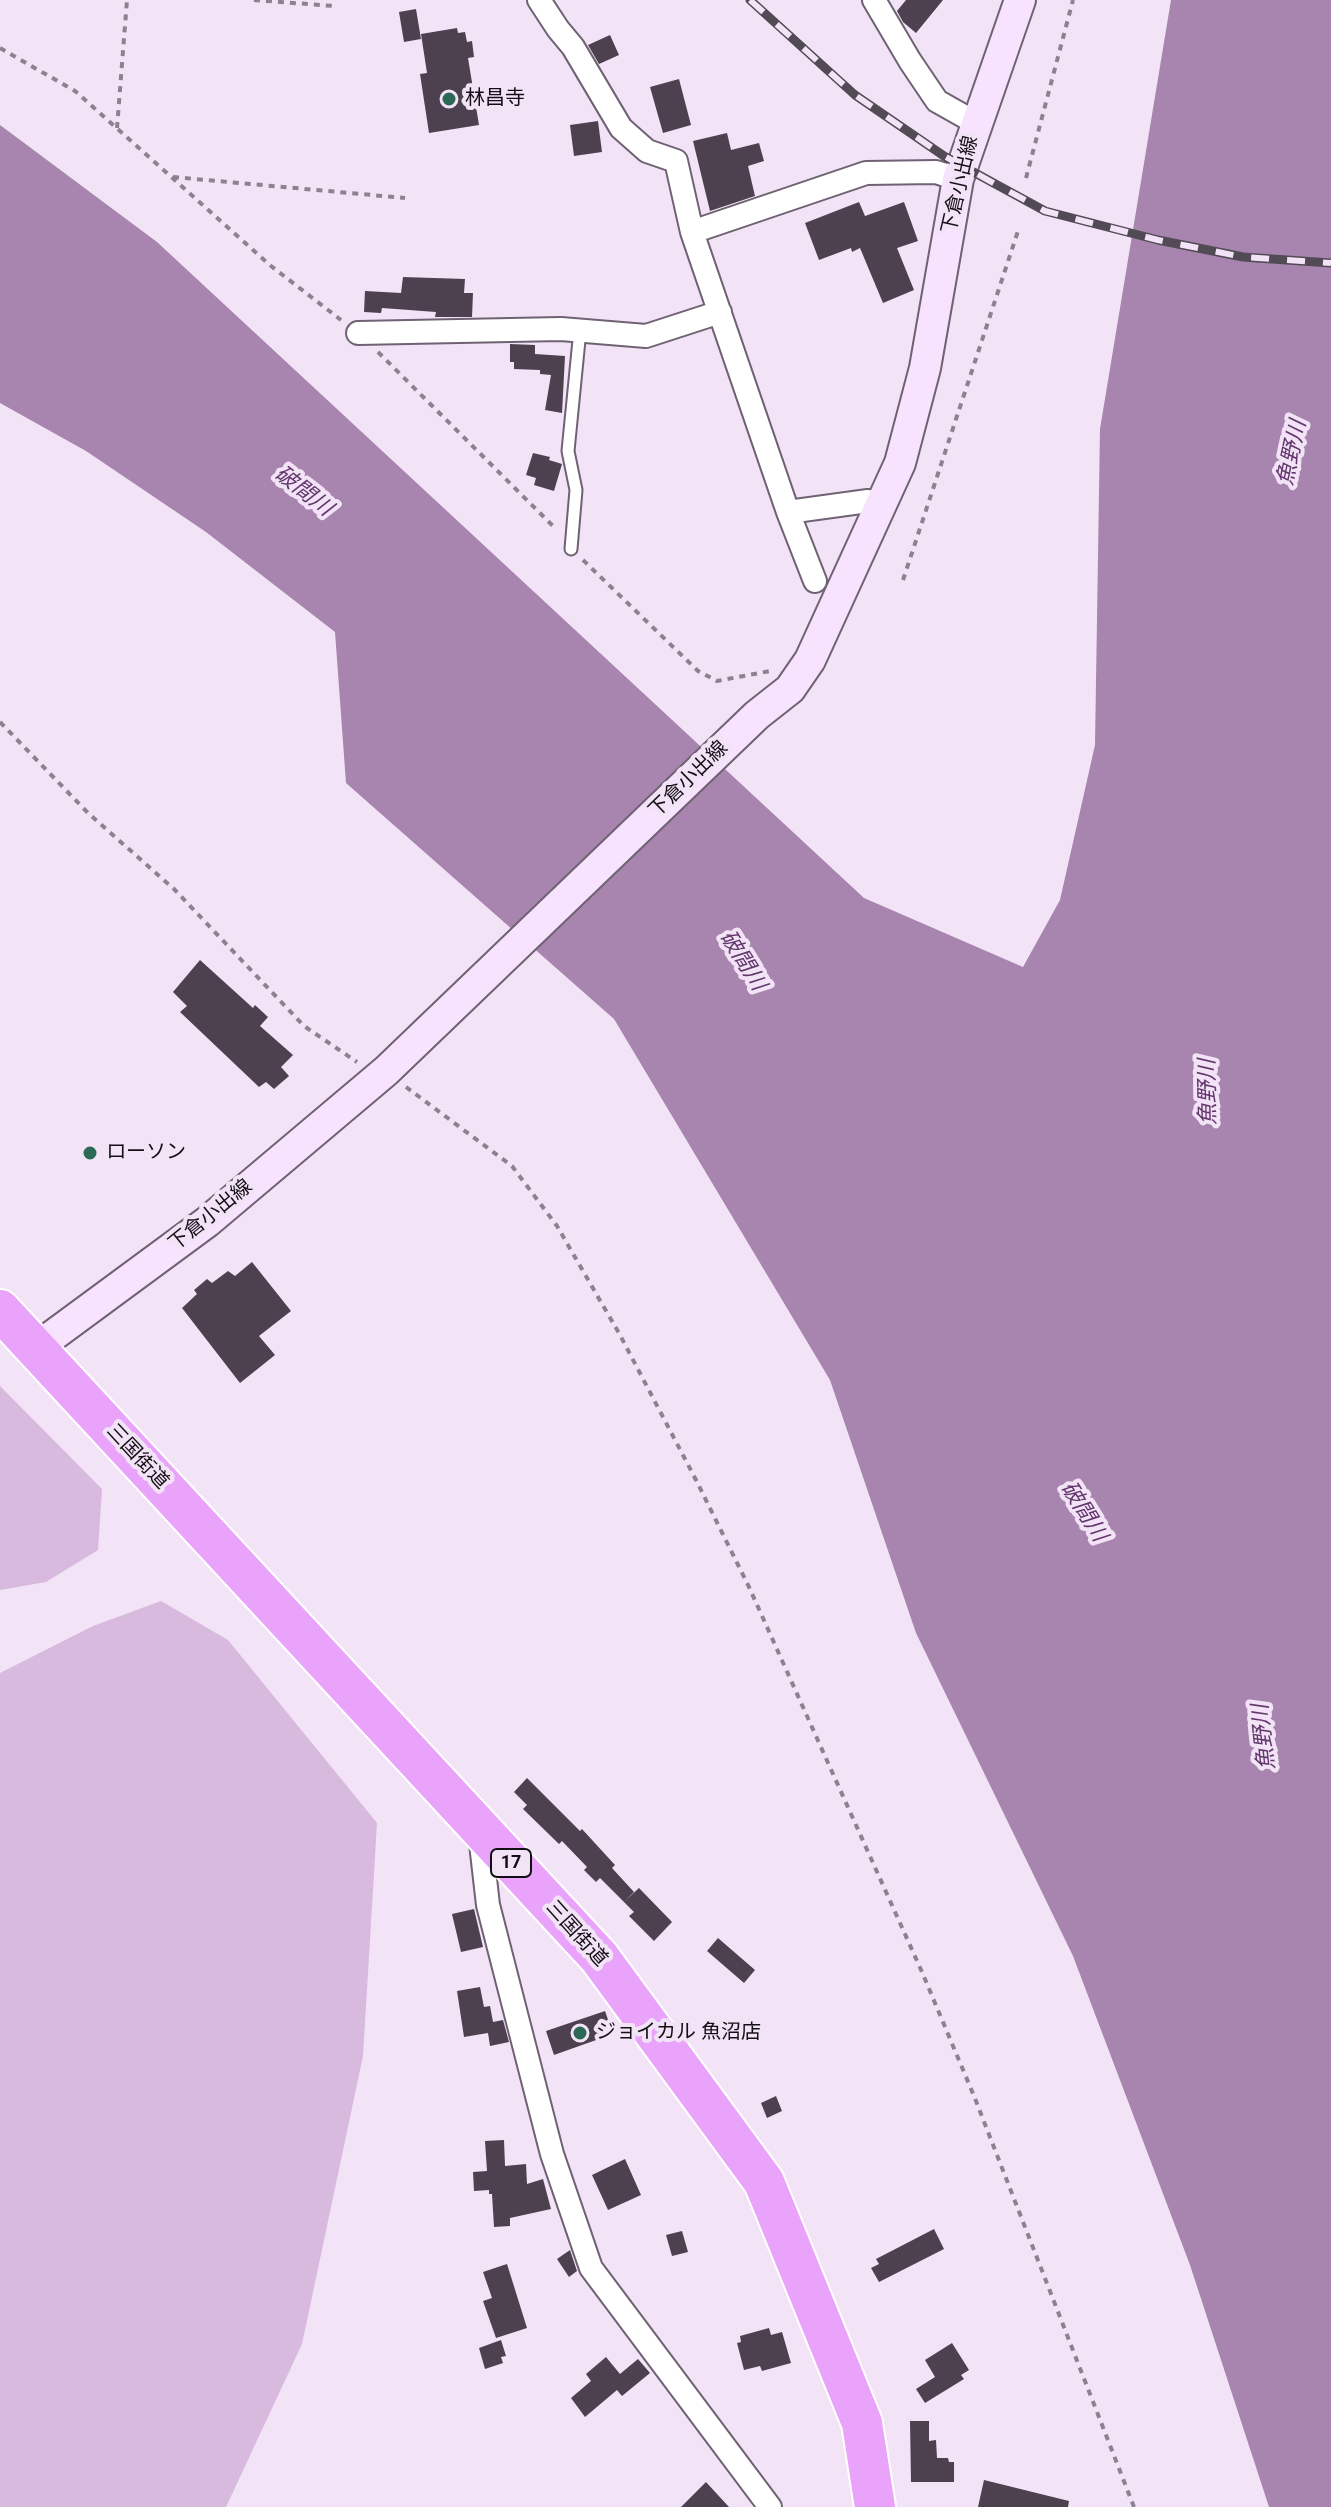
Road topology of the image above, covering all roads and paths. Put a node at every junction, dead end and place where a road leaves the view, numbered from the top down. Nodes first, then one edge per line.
1 (127, 0) edge
2 (254, 0) edge
3 (539, 0) edge
4 (874, 0) edge
5 (1020, 0) edge
6 (1073, 0) edge
7 (334, 6) dead end
8 (0, 48) edge
9 (976, 123) junction
10 (117, 128) junction
11 (171, 177) junction
12 (1026, 178) dead end
13 (958, 179) junction
14 (405, 198) dead end
15 (1018, 231) dead end
16 (692, 232) junction
17 (720, 312) junction
18 (580, 330) junction
19 (358, 333) junction
20 (880, 507) junction
21 (788, 512) junction
22 (571, 549) junction
23 (903, 580) dead end
24 (815, 581) dead end
25 (810, 660) junction
26 (0, 722) edge
27 (387, 1069) junction
28 (0, 1310) edge
29 (36, 1348) junction
30 (479, 1830) junction
31 (770, 2507) edge
32 (875, 2507) edge
33 (1134, 2507) edge

1 - 10 path
2 - 7 path
3 - 16 street
4 - 9 street
5 - 9 main road, 下倉小出線
6 - 12 path
8 - 10 path
9 - 13 main road, 下倉小出線
10 - 11 path
11 - 14 path
11 - 19 path
13 - 16 street
13 - 20 main road, 下倉小出線
15 - 23 path
16 - 17 street
17 - 18 street
17 - 21 street
18 - 19 street
18 - 22 lane
19 - 22 path
20 - 21 street
20 - 25 main road, 下倉小出線
21 - 24 street
22 - 25 path
25 - 27 main road, 下倉小出線
26 - 27 path
27 - 29 main road, 下倉小出線
27 - 33 path
28 - 29 highway, 三国街道 / 17
29 - 30 highway, 三国街道 / 17
30 - 31 street
30 - 32 highway, 三国街道 / 17

